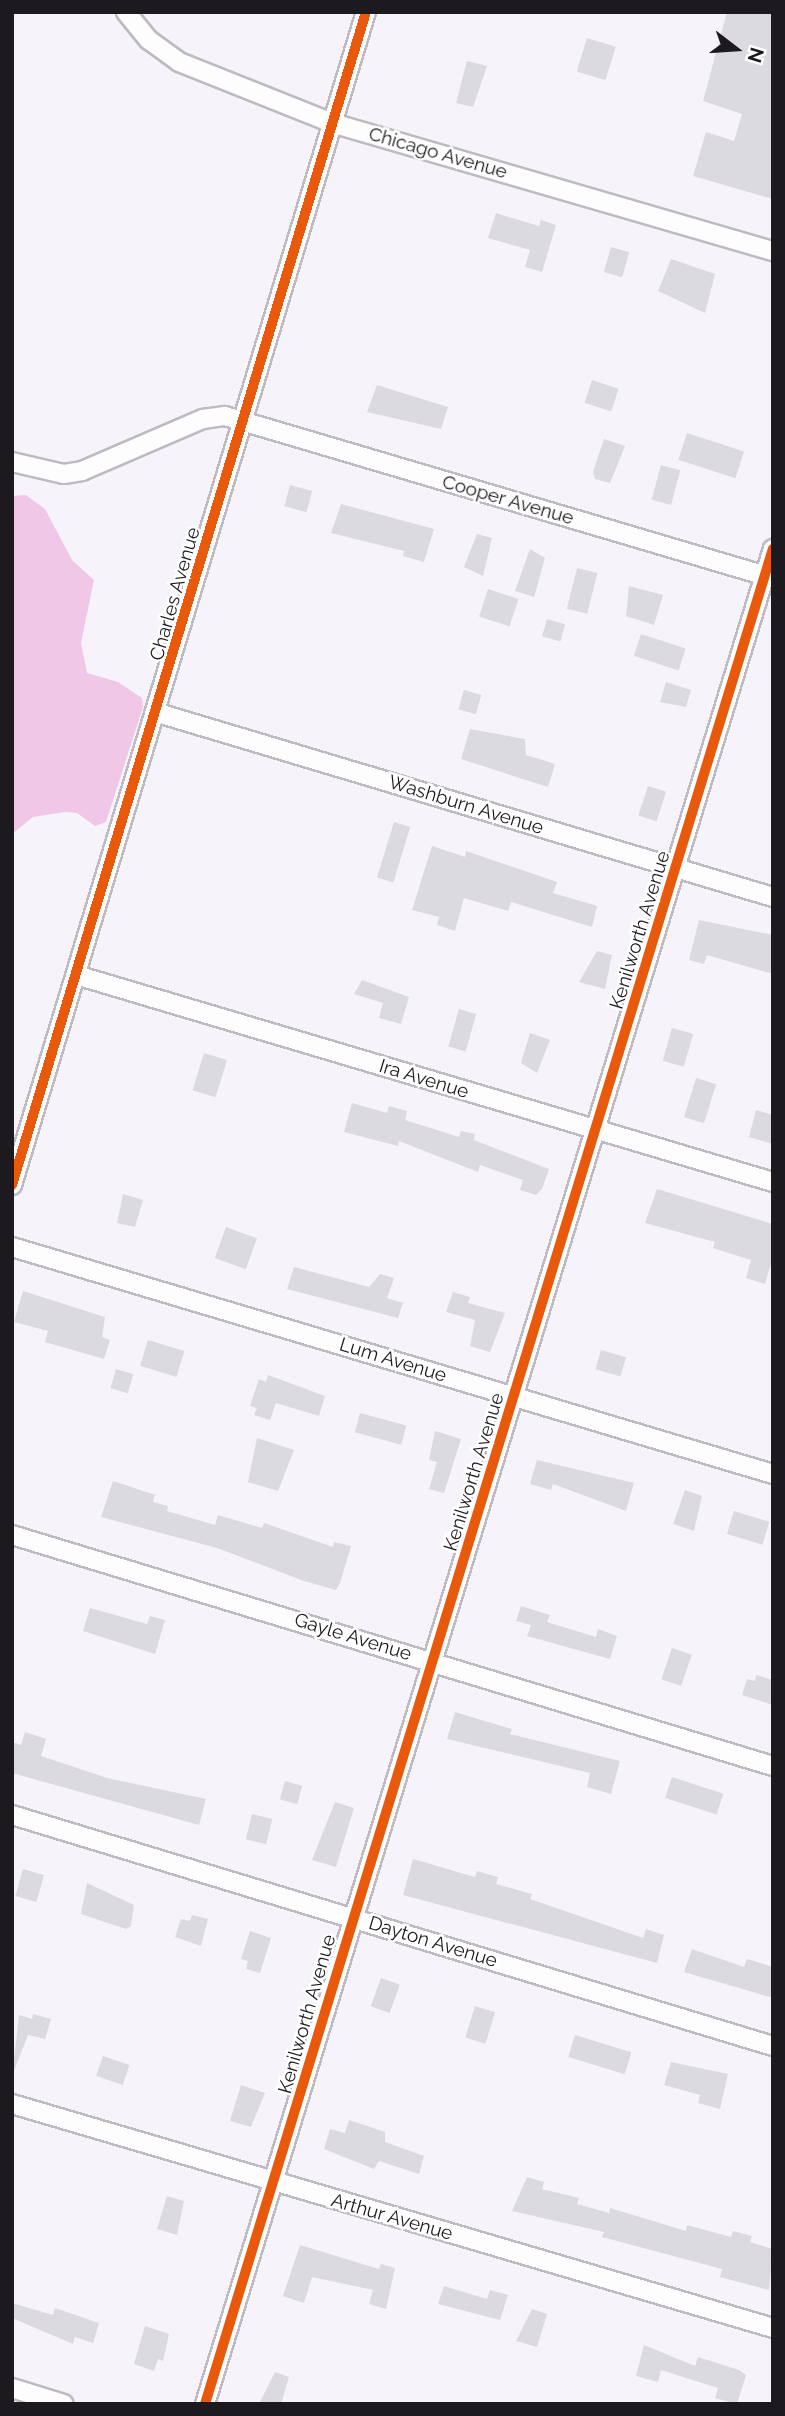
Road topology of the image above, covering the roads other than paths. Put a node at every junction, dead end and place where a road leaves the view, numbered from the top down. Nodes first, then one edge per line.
1 (126, 12) edge
2 (366, 12) edge
3 (332, 123) junction
4 (773, 251) edge
5 (244, 422) junction
6 (12, 462) edge
7 (773, 549) edge
8 (769, 577) edge
9 (158, 713) junction
10 (677, 868) junction
11 (773, 897) edge
12 (76, 975) junction
13 (597, 1131) junction
14 (773, 1182) edge
15 (12, 1185) edge
16 (12, 1247) edge
17 (515, 1396) junction
18 (773, 1474) edge
19 (12, 1535) edge
20 (435, 1661) junction
21 (773, 1766) edge
22 (12, 1815) edge
23 (353, 1918) junction
24 (773, 2046) edge
25 (12, 2105) edge
26 (275, 2182) junction
27 (773, 2328) edge
28 (12, 2388) edge
29 (64, 2404) edge
30 (205, 2404) edge

1 - 3 street, Chicago Avenue
2 - 3 street, Charles Avenue
3 - 4 street, Chicago Avenue
3 - 5 street, Charles Avenue
5 - 6 street, Cooper Avenue
5 - 8 street, Cooper Avenue
5 - 9 street, Charles Avenue
7 - 8 street, Kenilworth Avenue
8 - 10 street, Kenilworth Avenue
9 - 10 street, Washburn Avenue
9 - 12 street, Charles Avenue
10 - 11 street, Washburn Avenue
10 - 13 street, Kenilworth Avenue
12 - 13 street, Ira Avenue
12 - 15 street, Charles Avenue
13 - 14 street, Ira Avenue
13 - 17 street, Kenilworth Avenue
16 - 17 street, Lum Avenue
17 - 18 street, Lum Avenue
17 - 20 street, Kenilworth Avenue
19 - 20 street, Gayle Avenue
20 - 21 street, Gayle Avenue
20 - 23 street, Kenilworth Avenue
22 - 23 street, Dayton Avenue
23 - 24 street, Dayton Avenue
23 - 26 street, Kenilworth Avenue
25 - 26 street, Arthur Avenue
26 - 27 street, Arthur Avenue
26 - 30 street, Kenilworth Avenue
28 - 29 street

